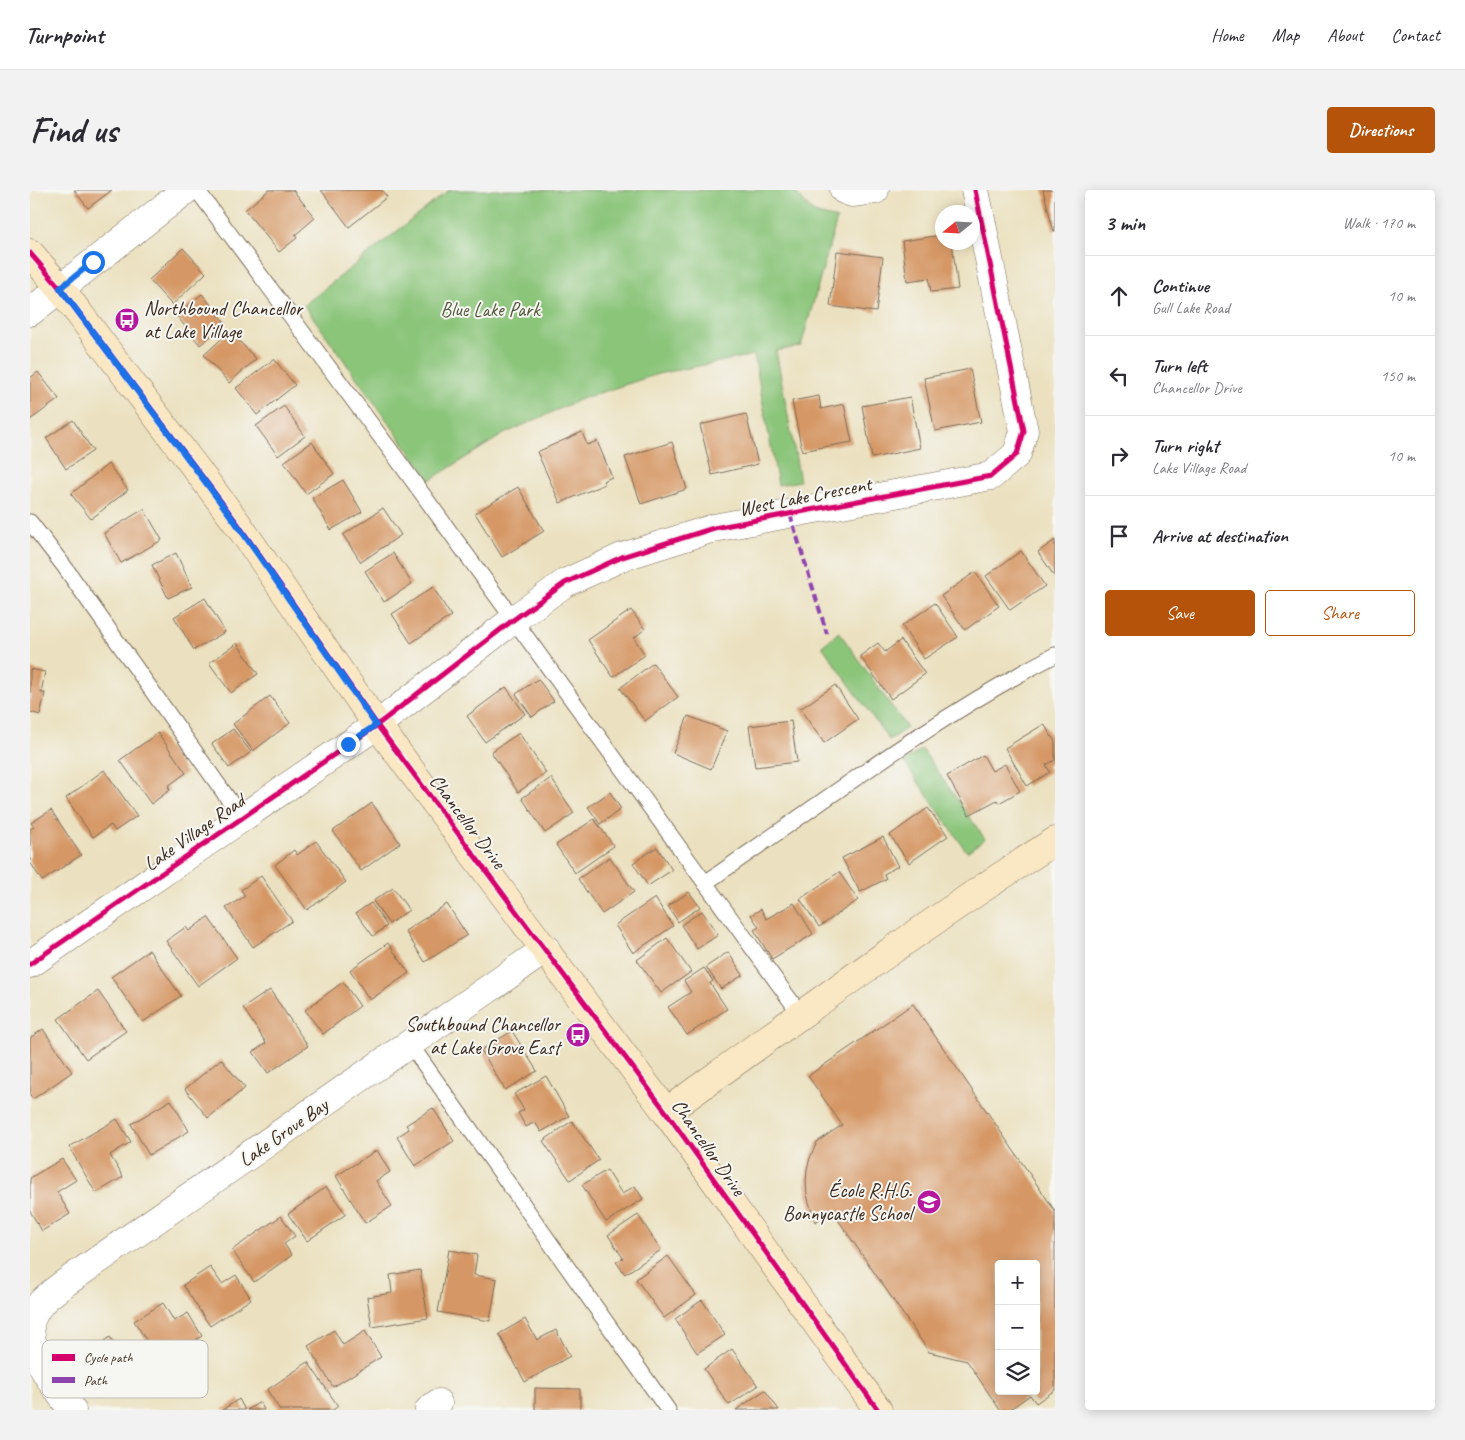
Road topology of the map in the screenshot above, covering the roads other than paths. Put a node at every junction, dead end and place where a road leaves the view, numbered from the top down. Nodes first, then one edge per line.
1 (186, 190) edge
2 (197, 190) edge
3 (844, 190) edge
4 (875, 190) edge
5 (976, 190) edge
6 (30, 253) edge
7 (60, 288) junction
8 (30, 312) edge
9 (30, 522) edge
10 (514, 620) junction
11 (1055, 655) edge
12 (376, 725) junction
13 (241, 818) junction
14 (1055, 841) edge
15 (705, 883) junction
16 (546, 949) junction
17 (30, 964) edge
18 (801, 1015) junction
19 (410, 1044) junction
20 (666, 1112) junction
21 (30, 1323) edge
22 (30, 1330) edge
23 (42, 1365) edge
24 (64, 1398) edge
25 (72, 1410) edge
26 (668, 1410) edge
27 (878, 1410) edge

1 - 7 street
2 - 10 lane
3 - 4 street
5 - 10 street, West Lake Crescent
6 - 7 street, Chancellor Drive
7 - 8 street
7 - 12 street, Chancellor Drive
9 - 13 lane
10 - 12 street, West Lake Crescent
10 - 15 lane
11 - 15 lane
12 - 13 street, Lake Village Road
12 - 16 street, Chancellor Drive
13 - 17 street, Lake Village Road
14 - 18 street, Chancellor Drive
15 - 18 lane
16 - 19 street, Lake Grove Bay
16 - 20 street, Chancellor Drive
18 - 20 street, Chancellor Drive
19 - 21 street, Lake Grove Bay
19 - 26 lane
20 - 27 street, Chancellor Drive
22 - 23 street
24 - 25 street

